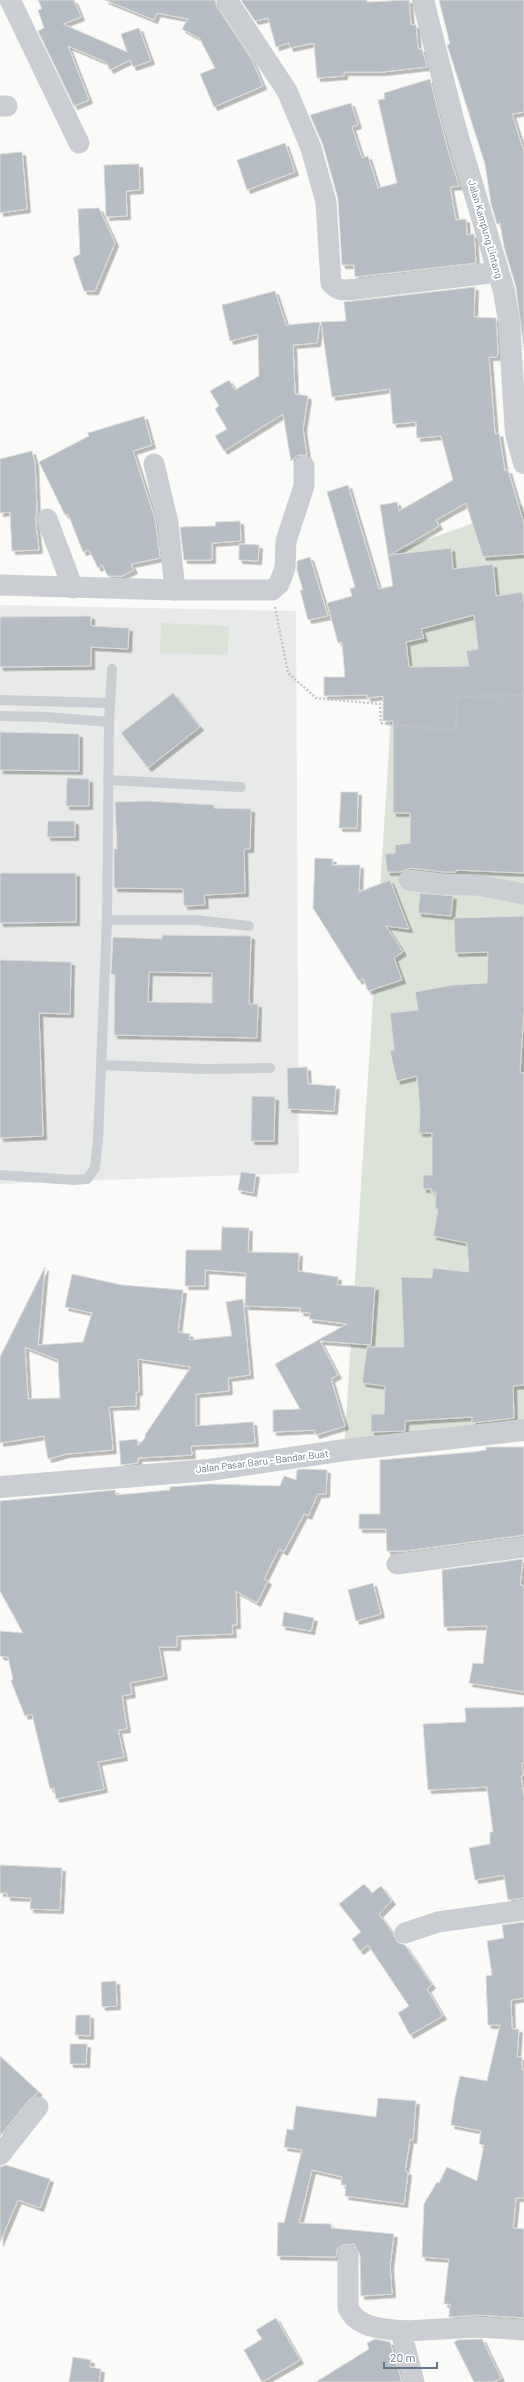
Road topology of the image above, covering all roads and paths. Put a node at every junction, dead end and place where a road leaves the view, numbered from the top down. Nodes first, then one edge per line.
1 (10, 0) edge
2 (227, 0) edge
3 (423, 0) edge
4 (79, 143) dead end
5 (498, 272) junction
6 (518, 359) edge
7 (524, 463) edge
8 (154, 464) dead end
9 (304, 466) dead end
10 (47, 519) dead end
11 (0, 585) edge
12 (73, 588) junction
13 (175, 590) junction
14 (272, 590) junction
15 (112, 669) dead end
16 (524, 695) edge
17 (0, 700) edge
18 (110, 703) junction
19 (0, 716) edge
20 (109, 722) junction
21 (108, 780) junction
22 (241, 787) dead end
23 (409, 880) dead end
24 (524, 894) edge
25 (107, 920) junction
26 (249, 926) dead end
27 (101, 1065) junction
28 (270, 1068) dead end
29 (0, 1175) edge
30 (524, 1430) edge
31 (0, 1487) edge
32 (524, 1547) edge
33 (397, 1564) dead end
34 (524, 1910) edge
35 (405, 1933) dead end
36 (38, 2107) dead end
37 (0, 2155) edge
38 (348, 2255) dead end
39 (524, 2330) edge
40 (406, 2331) junction
41 (414, 2382) edge

1 - 4 street
2 - 5 street
3 - 5 street, Jalan Kampung Lintang
5 - 6 street, Jalan Kampung Lintang
6 - 7 street, Jalan Kampung Lintang
8 - 13 street
9 - 14 street
10 - 12 street
11 - 12 street
12 - 13 street
13 - 14 street
14 - 16 path
15 - 18 lane
17 - 18 lane
18 - 20 lane
19 - 20 lane
20 - 21 lane
21 - 22 lane
21 - 25 lane
23 - 24 street
25 - 26 lane
25 - 27 lane
27 - 28 lane
27 - 29 lane
30 - 31 street, Jalan Pasar Baru - Bandar Buat
32 - 33 street
34 - 35 street
36 - 37 street
38 - 40 street
39 - 40 street
40 - 41 street

